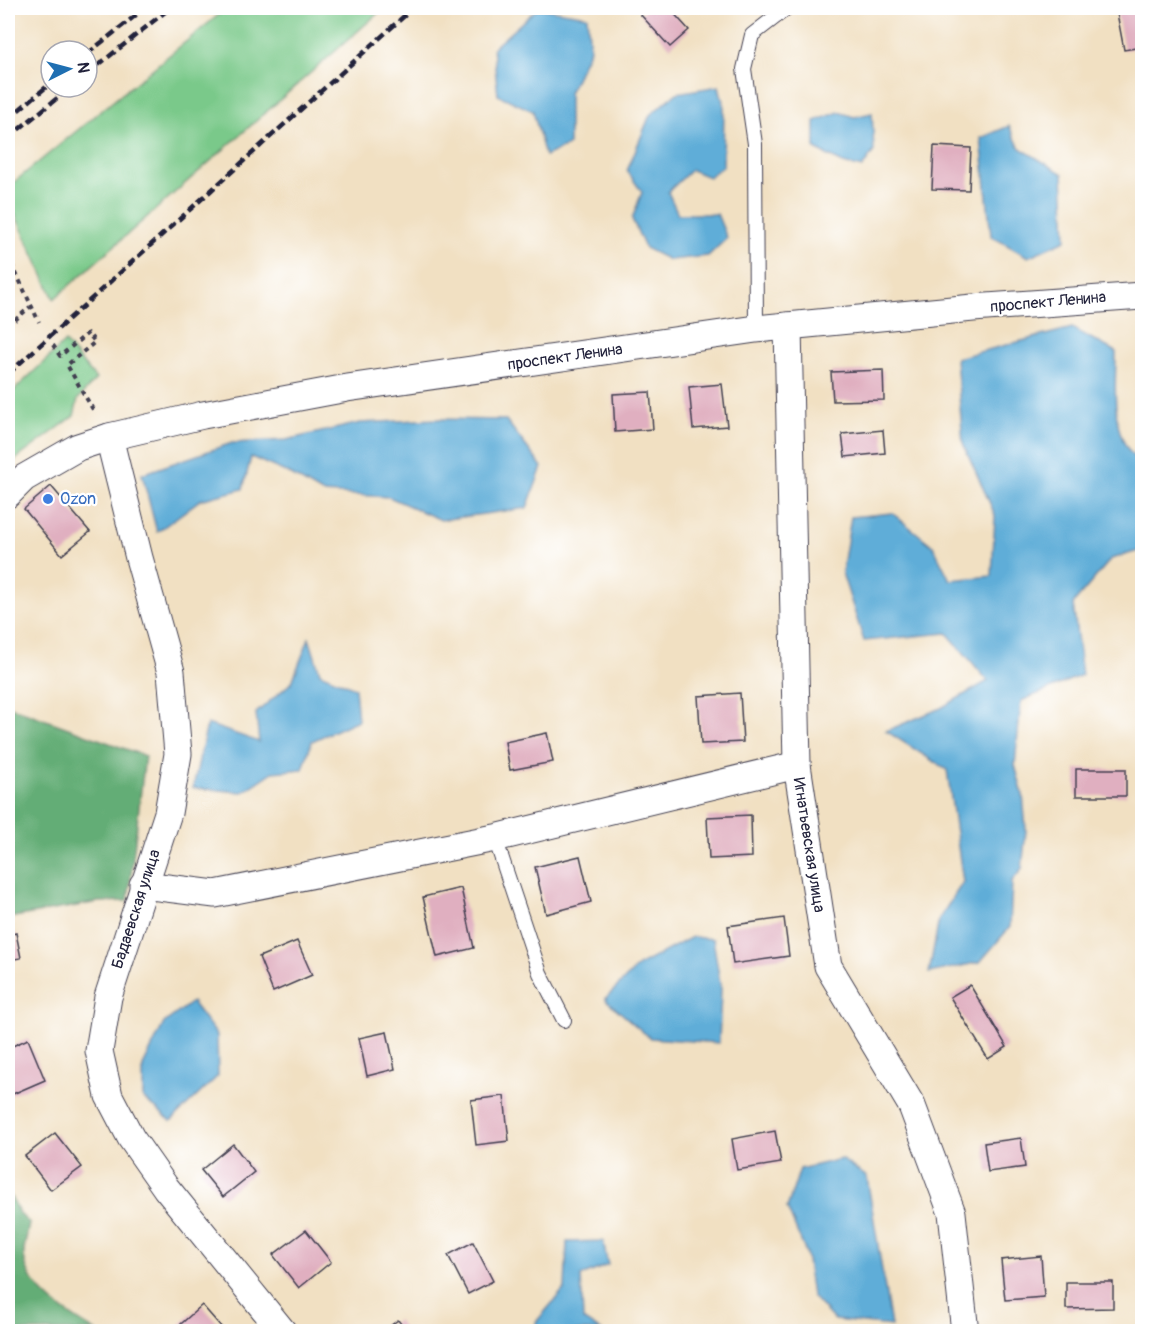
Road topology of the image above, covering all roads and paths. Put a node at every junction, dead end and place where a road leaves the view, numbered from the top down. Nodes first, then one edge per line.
1 (787, 8) edge
2 (8, 256) edge
3 (1143, 296) edge
4 (30, 306) junction
5 (39, 322) dead end
6 (8, 326) edge
7 (788, 326) junction
8 (756, 329) junction
9 (53, 345) dead end
10 (109, 437) junction
11 (8, 494) edge
12 (797, 765) junction
13 (495, 838) junction
14 (143, 885) junction
15 (564, 1020) dead end
16 (283, 1332) edge
17 (964, 1332) edge

1 - 8 lane
2 - 4 path
3 - 7 street, проспект Ленина
4 - 5 path
4 - 6 path
7 - 8 street, проспект Ленина
7 - 12 street, Игнатьевская улица
8 - 10 street, проспект Ленина
9 - 10 path
10 - 11 street, проспект Ленина
10 - 14 street, Бадаевская улица
12 - 13 street
12 - 17 street, Игнатьевская улица
13 - 14 street
13 - 15 lane
14 - 16 street, Бадаевская улица

